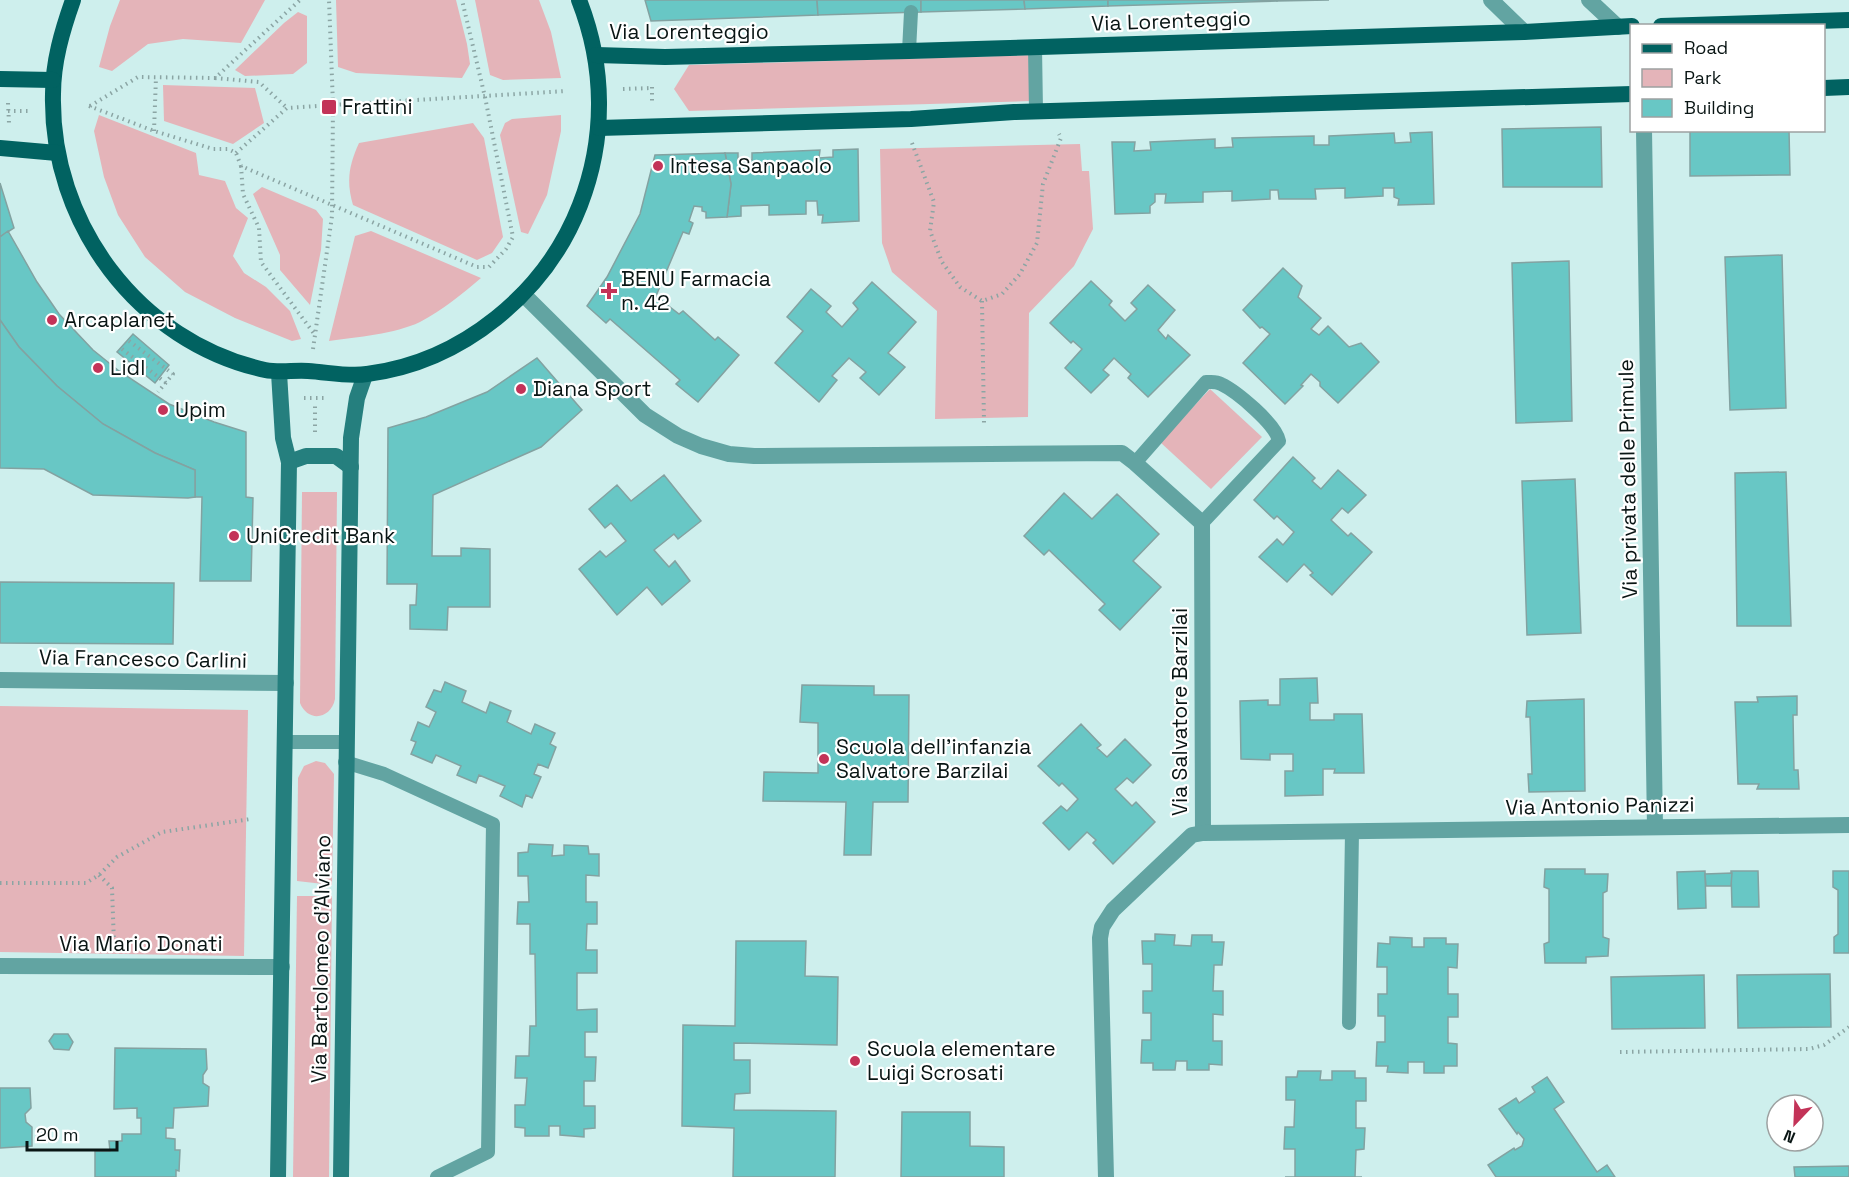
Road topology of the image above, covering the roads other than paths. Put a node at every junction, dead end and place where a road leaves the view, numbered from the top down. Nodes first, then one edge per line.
1 (73, 0) edge
2 (579, 0) edge
3 (1491, 0) edge
4 (1589, 0) edge
5 (911, 12) dead end
6 (1849, 20) edge
7 (1724, 24) edge
8 (1625, 26) edge
9 (1524, 32) junction
10 (1035, 47) junction
11 (909, 51) junction
12 (596, 55) junction
13 (0, 79) edge
14 (53, 80) junction
15 (1849, 87) edge
16 (1825, 88) edge
17 (1630, 94) edge
18 (1043, 111) junction
19 (599, 128) junction
20 (1644, 132) edge
21 (0, 148) edge
22 (57, 153) junction
23 (524, 294) junction
24 (279, 373) junction
25 (364, 375) junction
26 (289, 462) junction
27 (1136, 463) junction
28 (351, 467) junction
29 (1202, 523) junction
30 (0, 680) edge
31 (286, 683) junction
32 (285, 742) junction
33 (346, 742) junction
34 (345, 762) junction
35 (1849, 825) edge
36 (1655, 827) junction
37 (1352, 832) junction
38 (1203, 833) junction
39 (0, 966) edge
40 (282, 967) junction
41 (1349, 1023) dead end
42 (278, 1177) edge
43 (340, 1177) edge
44 (436, 1177) edge
45 (1106, 1177) edge

1 - 14 main road
2 - 12 main road
3 - 9 street
4 - 8 street
5 - 11 lane
6 - 7 main road
8 - 9 main road, Via Lorenteggio
9 - 10 main road, Via Lorenteggio
10 - 11 main road, Via Lorenteggio
10 - 18 lane
11 - 12 main road, Via Lorenteggio
12 - 19 main road
13 - 14 main road
14 - 22 main road
15 - 16 main road
17 - 18 main road
18 - 19 main road
19 - 23 main road
20 - 36 street, Via privata delle Primule
21 - 22 main road
22 - 24 main road
23 - 25 main road
23 - 27 street
24 - 25 main road
24 - 26 main road, Via Bartolomeo d'Alviano
25 - 28 main road, Via Bartolomeo d'Alviano
26 - 28 main road
26 - 31 main road, Via Bartolomeo d'Alviano
27 - 29 street
27 - 29 lane
28 - 33 main road, Via Bartolomeo d'Alviano
29 - 38 street, Via Salvatore Barzilai
30 - 31 street, Via Francesco Carlini
31 - 32 main road, Via Bartolomeo d'Alviano
32 - 33 lane
32 - 40 main road, Via Bartolomeo d'Alviano
33 - 34 main road, Via Bartolomeo d'Alviano
34 - 43 main road, Via Bartolomeo d'Alviano
34 - 44 lane
35 - 36 street, Via Antonio Panizzi
36 - 37 street, Via Antonio Panizzi
37 - 38 street, Via Antonio Panizzi
37 - 41 lane
38 - 45 street, Via Salvatore Barzilai
39 - 40 street, Via Mario Donati
40 - 42 main road, Via Bartolomeo d'Alviano

